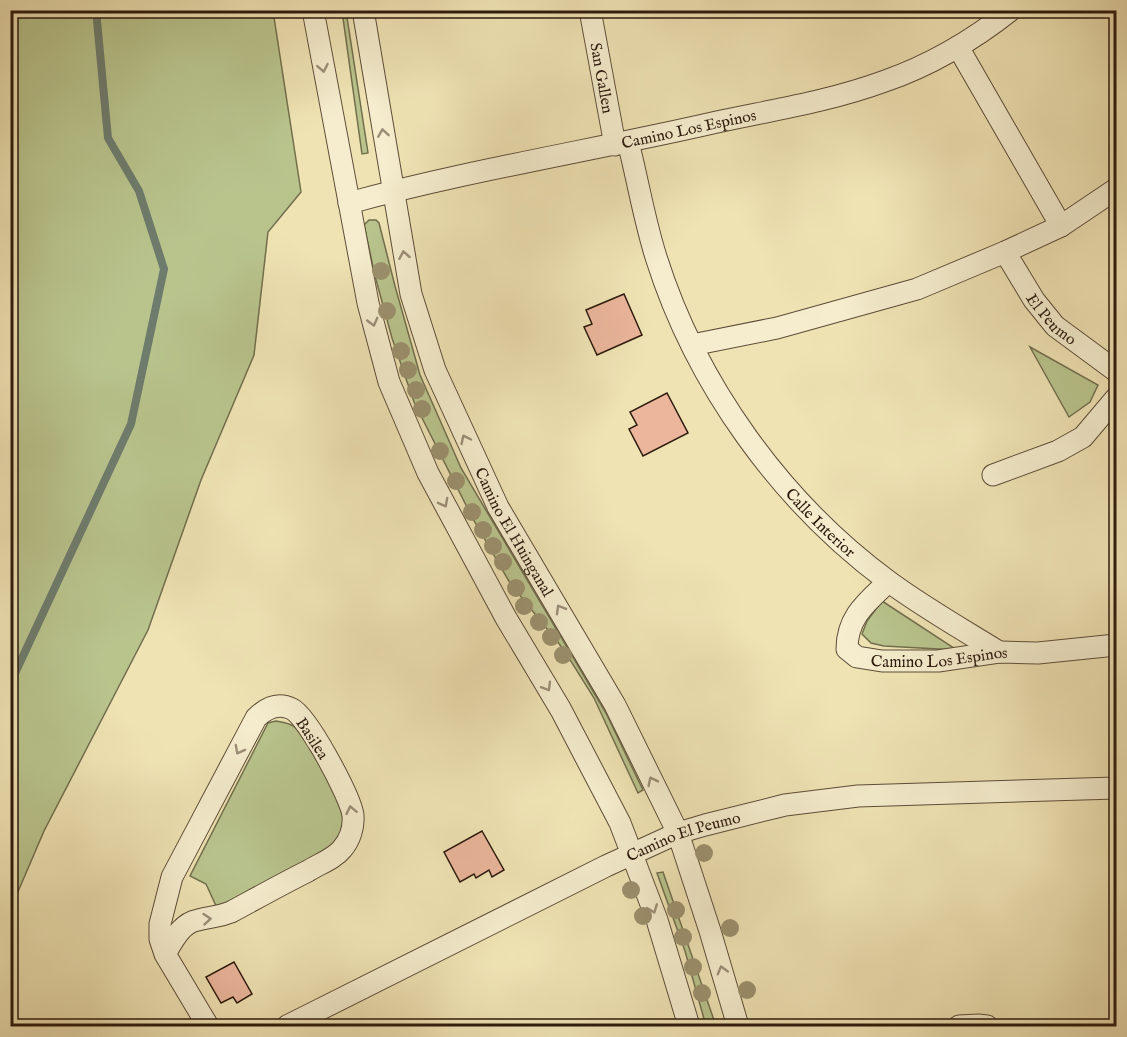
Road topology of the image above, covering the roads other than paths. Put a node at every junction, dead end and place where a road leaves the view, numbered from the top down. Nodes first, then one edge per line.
1 (313, 10) edge
2 (363, 10) edge
3 (590, 10) edge
4 (1011, 10) edge
5 (958, 47) junction
6 (622, 143) junction
7 (1116, 189) edge
8 (393, 191) junction
9 (349, 203) junction
10 (1061, 226) junction
11 (1005, 252) junction
12 (692, 345) junction
13 (1116, 371) edge
14 (1116, 398) edge
15 (993, 476) dead end
16 (888, 582) junction
17 (1116, 645) edge
18 (999, 652) junction
19 (1116, 788) edge
20 (678, 833) junction
21 (632, 854) junction
22 (165, 954) junction
23 (208, 1026) edge
24 (287, 1026) edge
25 (689, 1026) edge
26 (738, 1026) edge
27 (959, 1026) edge
28 (987, 1026) edge

1 -> 9 street
8 -> 2 street, Camino El Huinganal
3 - 6 street, San Gallen
4 - 5 street, Camino Los Espinos
5 - 6 street, Camino Los Espinos
5 - 10 street
6 - 8 street, Camino Los Espinos
6 - 12 street, Calle Interior
7 - 10 street
8 - 9 street, Camino Los Espinos
20 -> 8 street, Camino El Huinganal
9 -> 21 street
10 - 11 street
11 - 12 street
11 - 13 street, El Peumo
12 - 16 street, Calle Interior
14 - 15 street
16 - 18 street, Calle Interior
16 - 18 street, Camino Los Espinos
17 - 18 street, Camino Los Espinos
19 - 20 street, Camino El Peumo
20 - 21 street, Camino El Peumo
26 -> 20 street, Camino El Huinganal
21 - 24 street, Camino El Peumo
21 -> 25 street
22 -> 22 street, Basilea
22 - 23 street, Basilea
27 - 28 street

